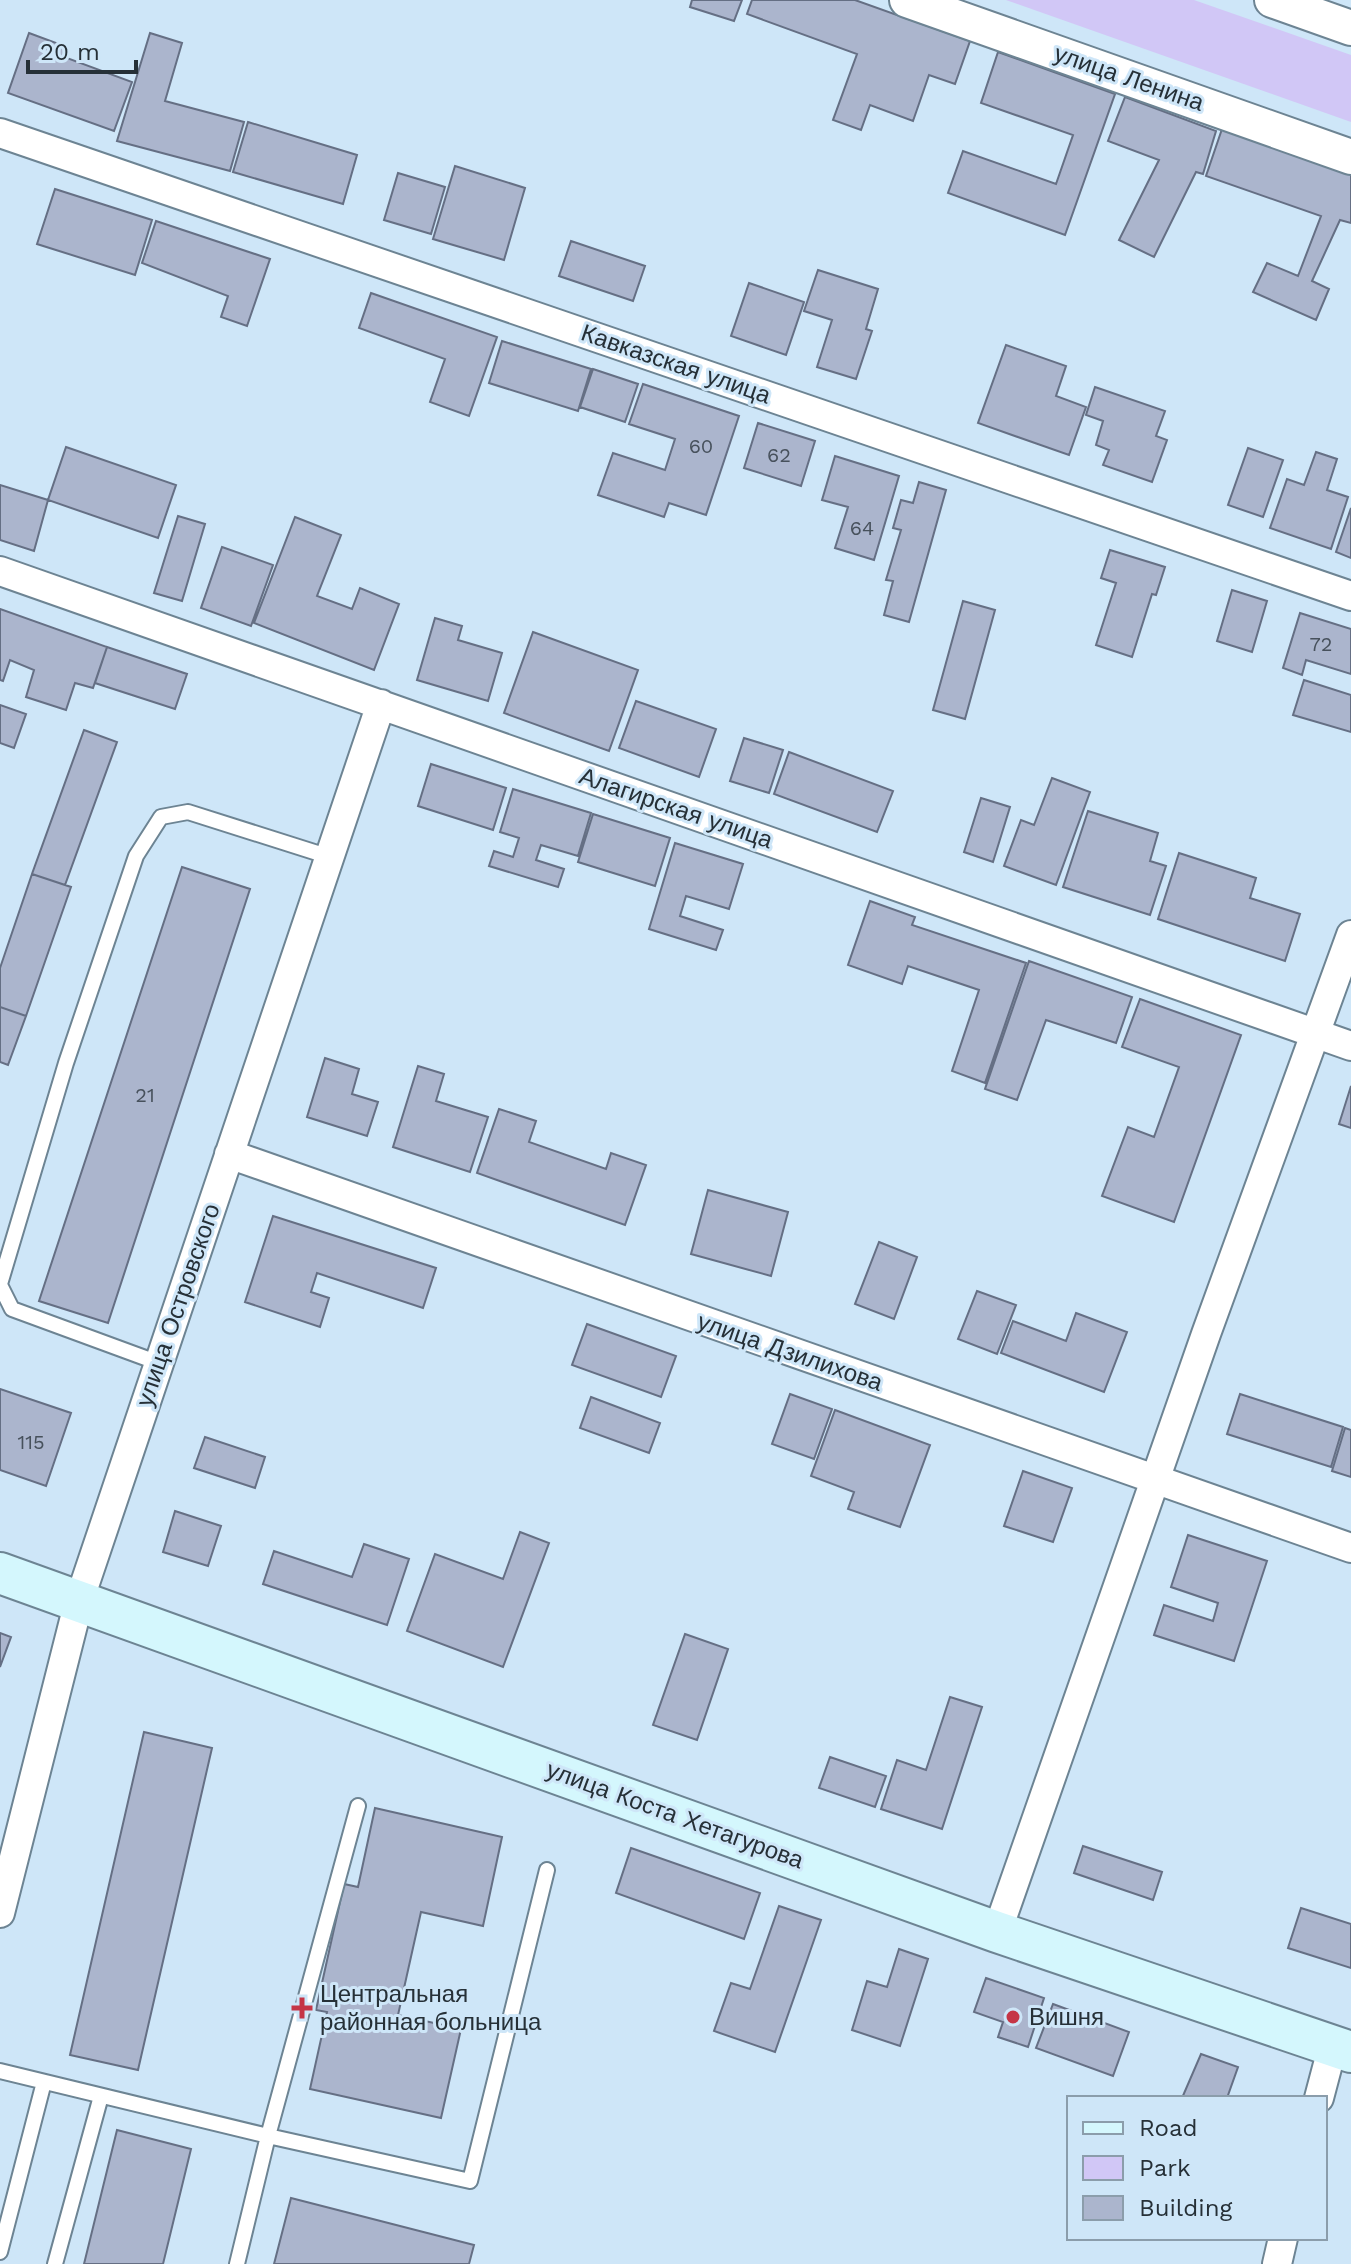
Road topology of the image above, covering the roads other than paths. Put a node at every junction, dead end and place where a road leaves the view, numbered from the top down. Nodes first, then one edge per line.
1 (907, 0) edge
2 (1272, 0) edge
3 (1351, 28) edge
4 (0, 133) edge
5 (1351, 157) edge
6 (0, 571) edge
7 (1351, 596) edge
8 (381, 704) junction
9 (330, 857) junction
10 (1351, 935) edge
11 (1315, 1034) junction
12 (1351, 1046) edge
13 (229, 1154) junction
14 (0, 1284) edge
15 (159, 1363) junction
16 (1154, 1481) junction
17 (1351, 1548) edge
18 (0, 1573) edge
19 (79, 1601) junction
20 (358, 1806) dead end
21 (547, 1870) dead end
22 (0, 1913) edge
23 (997, 1932) junction
24 (1342, 2049) edge
25 (0, 2071) edge
26 (44, 2082) junction
27 (101, 2096) junction
28 (1320, 2096) edge
29 (268, 2136) junction
30 (1283, 2240) edge
31 (0, 2252) edge
32 (55, 2264) edge
33 (237, 2264) edge
34 (1277, 2264) edge

1 - 5 street, улица Ленина
2 - 3 street
4 - 7 street, Кавказская улица
6 - 8 street, Алагирская улица
8 - 9 street, улица Островского
8 - 11 street, Алагирская улица
9 - 13 street, улица Островского
9 - 14 lane
10 - 11 street
11 - 12 street, Алагирская улица
11 - 16 street
13 - 15 street, улица Островского
13 - 16 street, улица Дзилихова
14 - 15 lane
15 - 19 street, улица Островского
16 - 17 street, улица Дзилихова
16 - 23 street
18 - 19 main road, улица Коста Хетагурова
19 - 22 street, улица Островского
19 - 23 main road, улица Коста Хетагурова
20 - 29 lane
21 - 29 lane
23 - 24 main road, улица Коста Хетагурова
24 - 28 street
25 - 26 lane
26 - 27 lane
26 - 31 lane
27 - 29 lane
27 - 32 lane
29 - 33 lane
30 - 34 street

